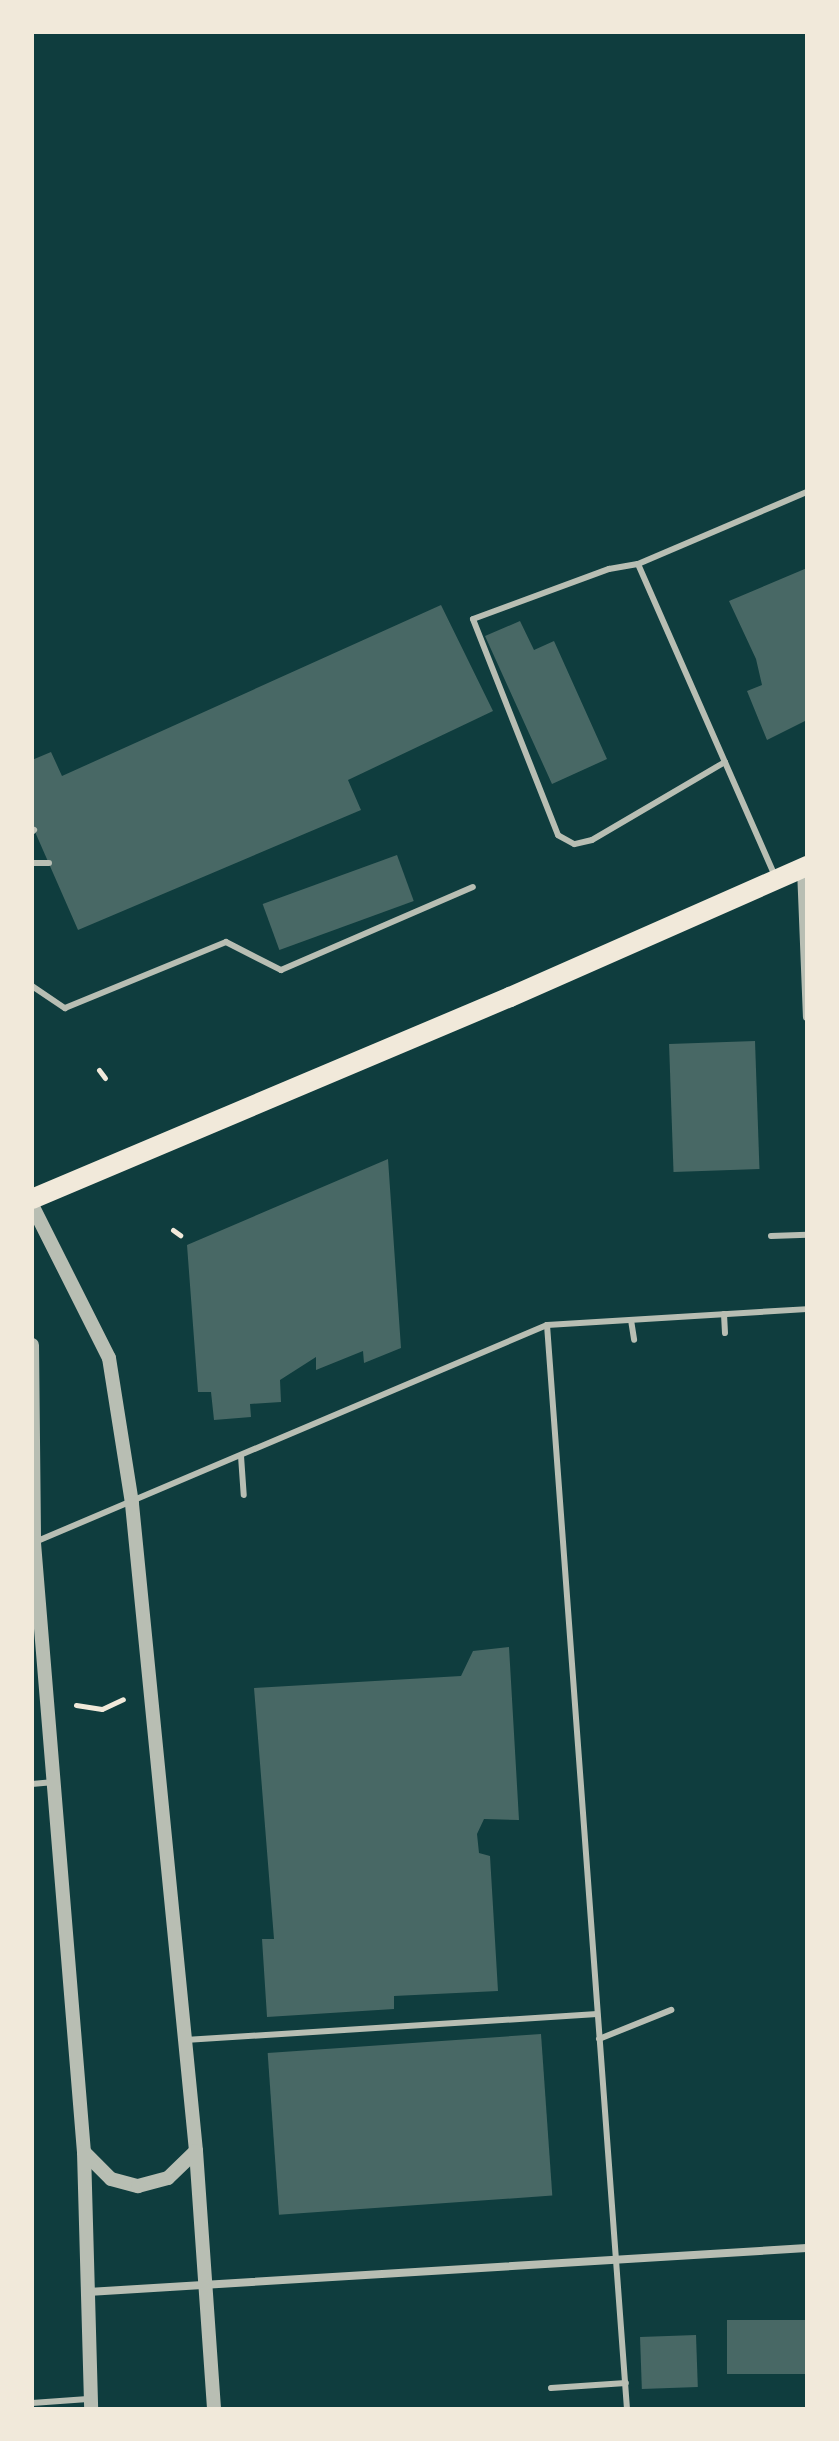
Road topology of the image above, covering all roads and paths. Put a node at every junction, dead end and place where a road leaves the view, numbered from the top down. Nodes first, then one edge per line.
1 (807, 492) edge
2 (638, 564) junction
3 (725, 762) junction
4 (32, 863) edge
5 (49, 863) dead end
6 (804, 867) edge
7 (776, 879) junction
8 (473, 887) dead end
9 (32, 986) edge
10 (807, 1017) edge
11 (99, 1070) dead end
12 (105, 1078) dead end
13 (32, 1202) edge
14 (173, 1230) dead end
15 (180, 1235) dead end
16 (807, 1235) edge
17 (771, 1236) dead end
18 (807, 1309) edge
19 (724, 1314) junction
20 (631, 1320) junction
21 (547, 1325) junction
22 (725, 1333) dead end
23 (634, 1340) dead end
24 (32, 1345) edge
25 (241, 1456) junction
26 (244, 1495) dead end
27 (132, 1504) junction
28 (33, 1543) edge
29 (126, 1697) dead end
30 (67, 1701) dead end
31 (54, 1782) junction
32 (32, 1784) edge
33 (671, 2010) dead end
34 (597, 2014) junction
35 (599, 2039) junction
36 (185, 2040) junction
37 (196, 2151) junction
38 (84, 2152) junction
39 (807, 2248) edge
40 (616, 2259) junction
41 (205, 2285) junction
42 (88, 2292) junction
43 (626, 2383) junction
44 (551, 2388) dead end
45 (32, 2403) edge
46 (90, 2404) edge
47 (214, 2409) edge
48 (627, 2409) edge

1 - 2 lane
2 - 3 lane
2 - 3 lane
3 - 7 lane
4 - 5 lane
6 - 7 main road
6 - 10 street
7 - 13 main road
8 - 9 lane
11 - 12 path
13 - 27 street
14 - 15 path
16 - 17 lane
18 - 19 lane
19 - 20 lane
19 - 22 lane
20 - 21 lane
20 - 23 lane
21 - 25 lane
21 - 34 lane
24 - 28 street
25 - 26 lane
25 - 27 lane
27 - 28 lane
27 - 36 street
28 - 31 street
29 - 30 path
31 - 32 lane
31 - 38 street
33 - 35 lane
34 - 35 lane
34 - 36 lane
35 - 40 lane
36 - 37 street
37 - 38 street
37 - 41 street
38 - 42 street
39 - 40 street
40 - 41 street
40 - 43 lane
41 - 42 street
41 - 47 street
42 - 46 street
43 - 44 lane
43 - 48 lane
45 - 46 lane

